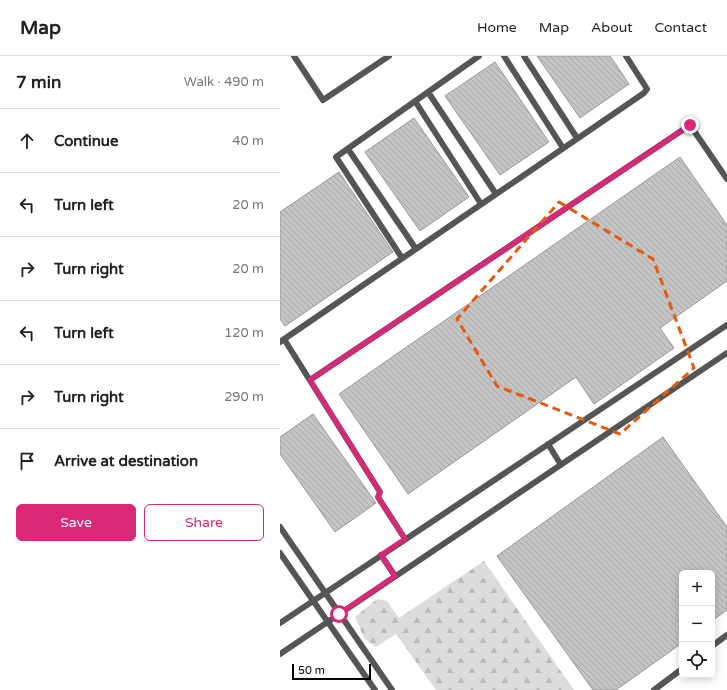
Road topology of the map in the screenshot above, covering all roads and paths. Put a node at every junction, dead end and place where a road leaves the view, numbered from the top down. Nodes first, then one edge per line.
1 (294, 56) edge
2 (389, 56) edge
3 (479, 56) edge
4 (504, 56) edge
5 (524, 56) edge
6 (626, 56) edge
7 (428, 92) junction
8 (415, 101) junction
9 (577, 138) junction
10 (563, 148) junction
11 (348, 149) junction
12 (727, 179) edge
13 (496, 194) junction
14 (481, 204) junction
15 (416, 249) junction
16 (402, 258) junction
17 (727, 325) edge
18 (281, 341) edge
19 (727, 353) edge
20 (310, 380) junction
21 (548, 444) junction
22 (561, 465) junction
23 (280, 527) edge
24 (405, 539) junction
25 (280, 553) edge
26 (381, 555) junction
27 (395, 576) junction
28 (325, 593) junction
29 (313, 601) junction
30 (339, 614) junction
31 (328, 622) junction
32 (280, 623) edge
33 (727, 635) edge
34 (715, 644) edge
35 (280, 653) edge
36 (679, 671) edge
37 (375, 690) edge
38 (392, 690) edge
39 (654, 690) edge

1 - 2 lane
3 - 7 lane
4 - 10 lane
5 - 9 lane
6 - 9 lane
7 - 8 lane
7 - 13 lane
8 - 11 lane
8 - 14 lane
9 - 10 lane
10 - 13 lane
11 - 15 lane
11 - 16 lane
12 - 20 lane
13 - 14 lane
14 - 15 lane
15 - 16 lane
16 - 18 lane
17 - 21 lane
18 - 20 lane
19 - 22 lane
20 - 24 lane
21 - 22 lane
21 - 24 lane
22 - 27 lane
23 - 28 lane
24 - 26 lane
25 - 29 lane
26 - 27 lane
26 - 28 lane
27 - 30 lane
28 - 29 lane
28 - 30 lane
29 - 31 lane
29 - 32 lane
30 - 31 lane
30 - 38 lane
31 - 35 lane
31 - 37 lane
33 - 34 lane
36 - 39 lane

